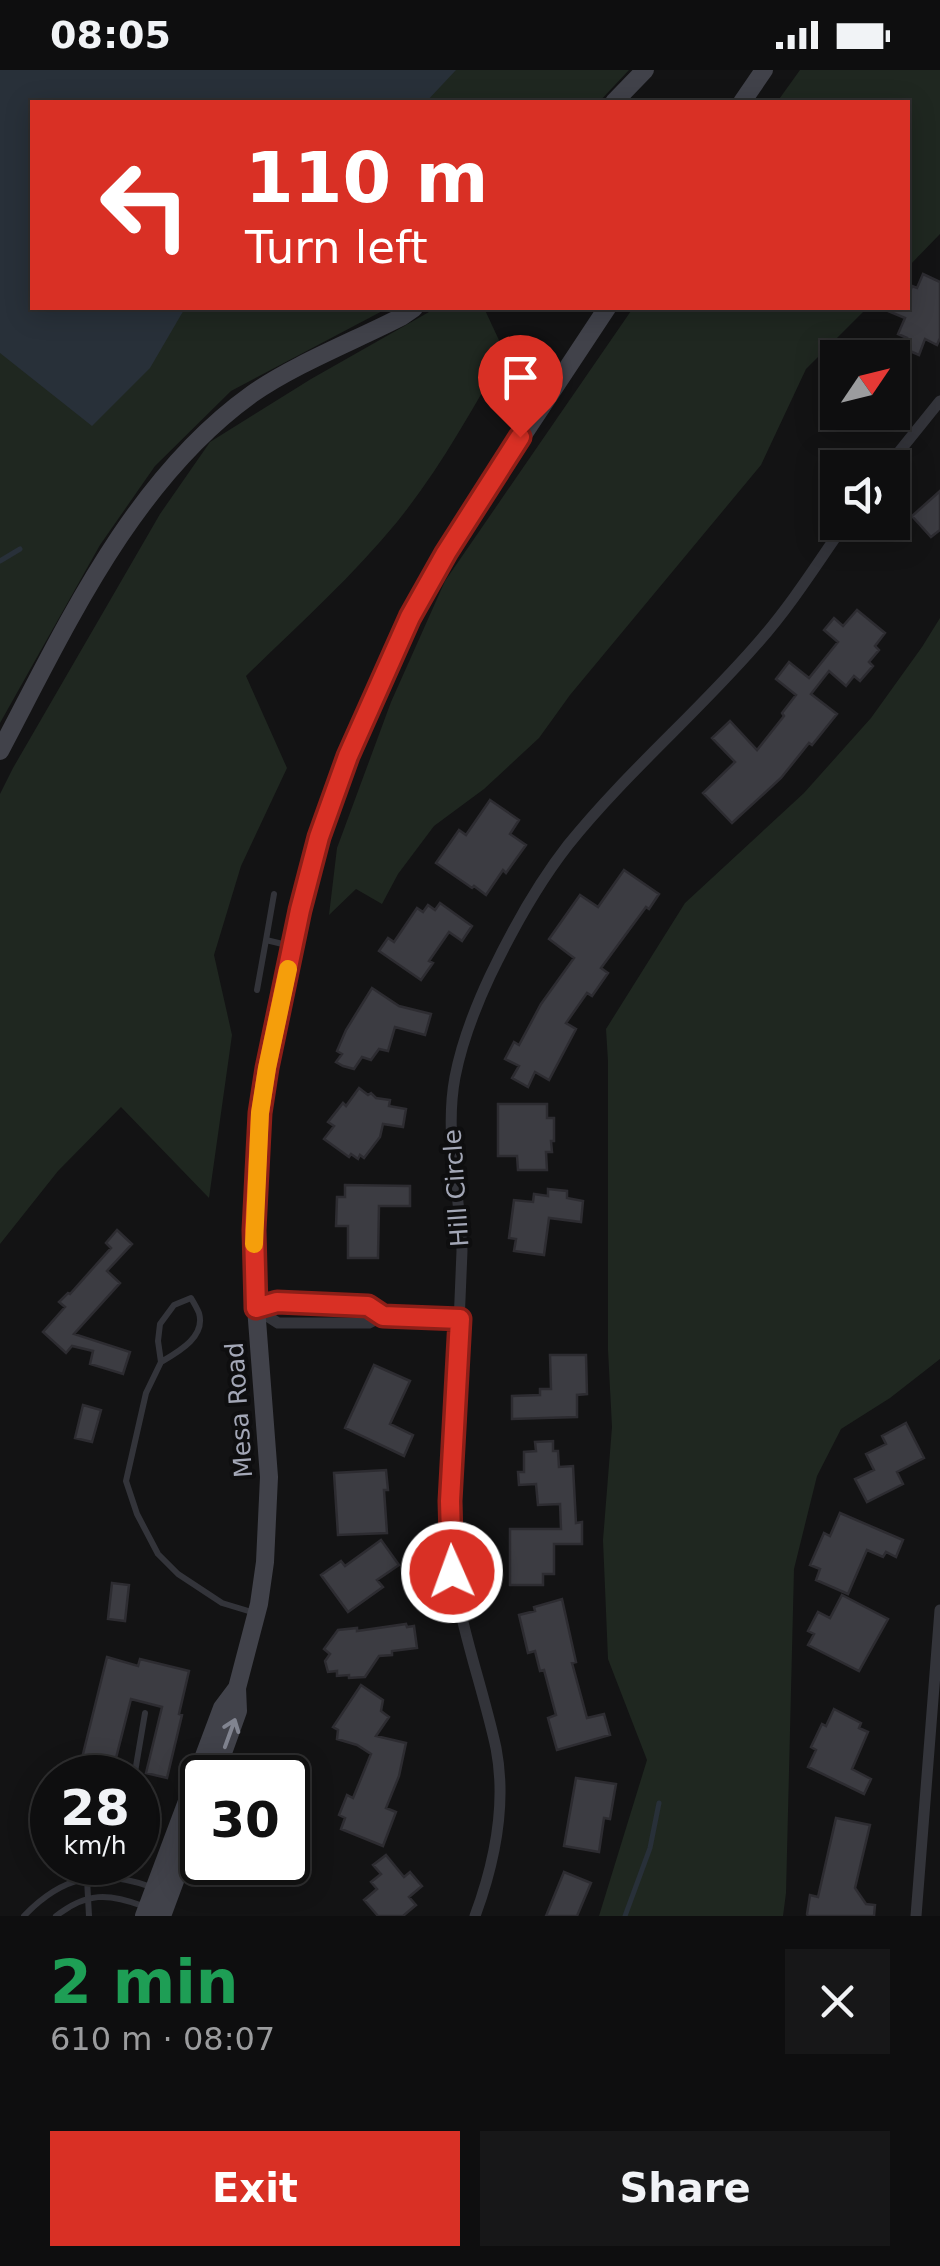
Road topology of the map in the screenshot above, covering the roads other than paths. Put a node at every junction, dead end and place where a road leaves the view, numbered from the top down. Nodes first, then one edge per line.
1 (644, 70) edge
2 (764, 70) edge
3 (616, 100) edge
4 (743, 100) edge
5 (411, 310) edge
6 (605, 310) edge
7 (940, 401) edge
8 (901, 450) edge
9 (834, 540) edge
10 (0, 751) edge
11 (274, 894) dead end
12 (266, 940) junction
13 (292, 947) junction
14 (257, 990) dead end
15 (325, 1304) junction
16 (256, 1308) junction
17 (383, 1316) junction
18 (460, 1319) junction
19 (325, 1324) junction
20 (161, 1362) junction
21 (940, 1610) edge
22 (256, 1613) junction
23 (237, 1688) junction
24 (145, 1713) dead end
25 (138, 1755) edge
26 (222, 1755) edge
27 (180, 1854) edge
28 (70, 1885) edge
29 (87, 1885) edge
30 (145, 1885) edge
31 (162, 1892) junction
32 (88, 1898) junction
33 (154, 1913) edge
34 (24, 1916) edge
35 (56, 1916) edge
36 (89, 1916) edge
37 (475, 1916) edge
38 (916, 1916) edge

1 - 3 main road
2 - 4 main road
5 - 10 main road
6 - 13 main road, Mesa Road
7 - 8 street
9 - 18 street, Hill Circle
11 - 12 lane
12 - 13 lane
12 - 14 lane
13 - 16 main road, Mesa Road
15 - 16 street
15 - 17 street
15 - 19 street
16 - 19 street
16 - 22 main road, Mesa Road
17 - 18 street
17 - 19 street
18 - 37 street, Hill Circle
20 - 20 lane
20 - 22 lane
21 - 38 street
22 - 23 main road, Mesa Road
26 -> 23 main road, Mesa Road
23 - 31 main road, Mesa Road
24 - 25 lane
27 - 31 main road, Mesa Road
28 - 34 lane
29 - 32 lane
30 - 31 lane
31 - 33 main road, Mesa Road
32 - 33 lane
32 - 35 lane
32 - 36 lane

